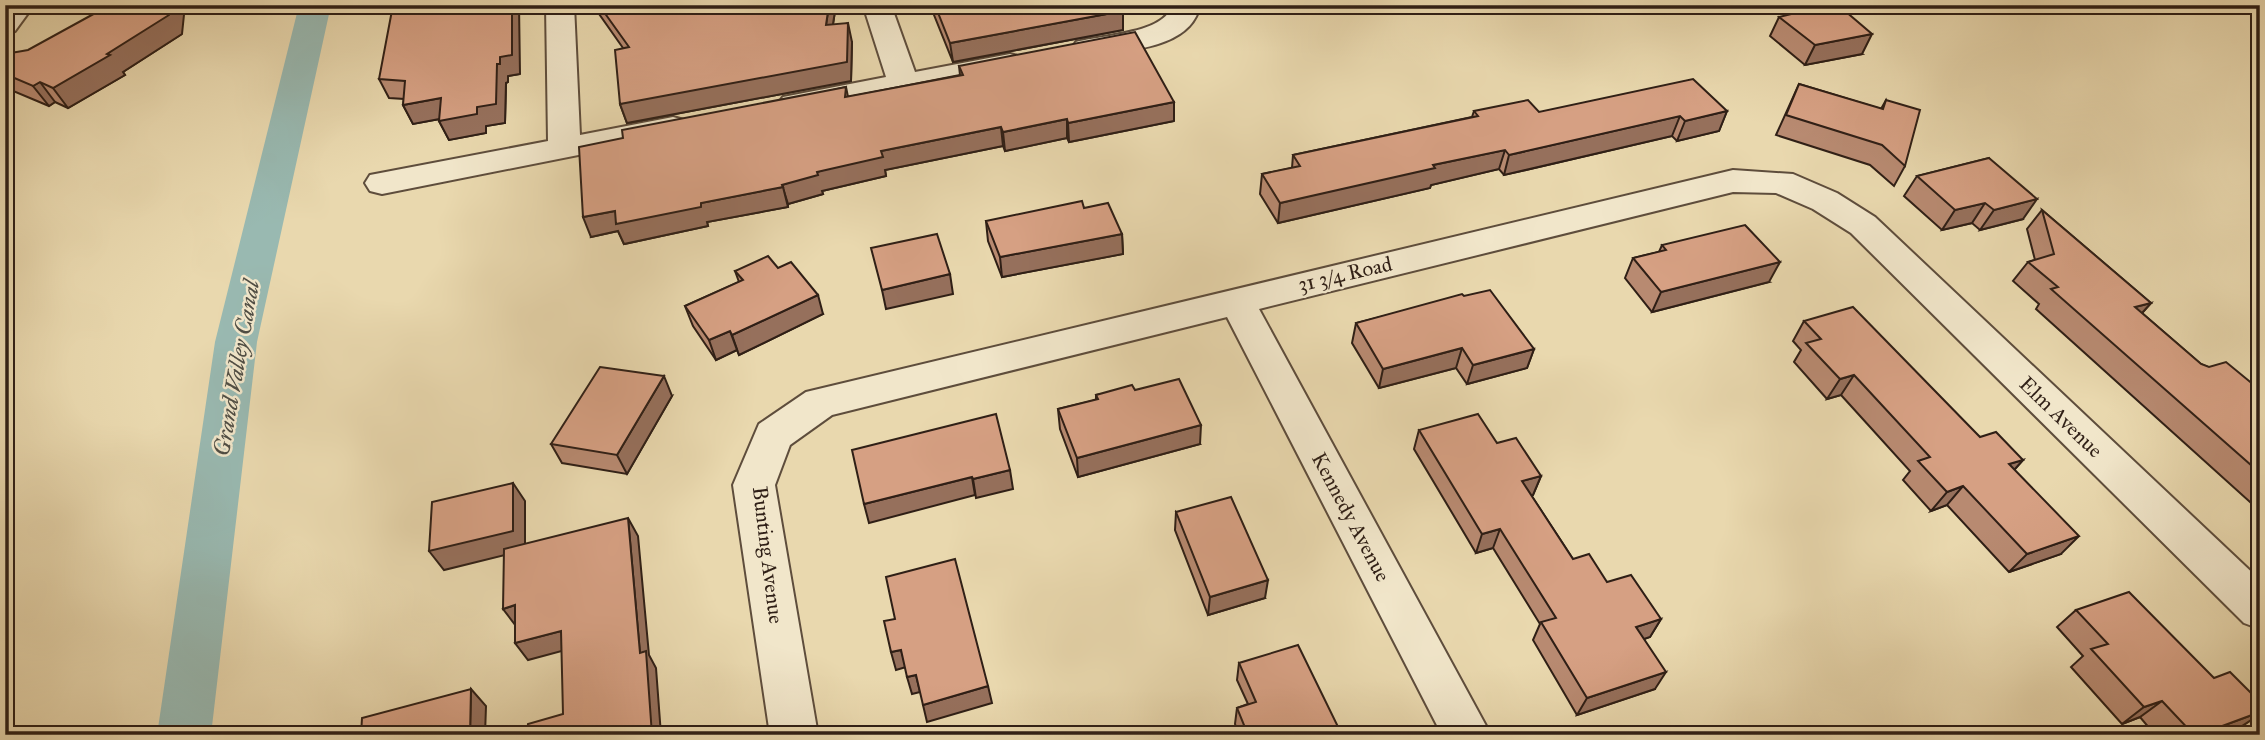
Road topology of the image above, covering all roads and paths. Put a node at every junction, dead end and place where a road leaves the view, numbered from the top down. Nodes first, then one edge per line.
1 (20, 5) edge
2 (560, 5) edge
3 (877, 5) edge
4 (1186, 5) edge
5 (5, 25) edge
6 (904, 84) junction
7 (768, 109) edge
8 (700, 122) edge
9 (564, 148) junction
10 (382, 183) dead end
11 (1863, 225) joint
12 (1236, 300) junction
13 (820, 402) joint
14 (2260, 609) edge
15 (794, 735) edge
16 (1467, 735) edge

1 - 5 street
2 - 9 street
3 - 6 street
4 - 6 street
6 - 7 street
8 - 9 street
9 - 10 street
11 - 12 street, 31 3/4 Road
11 - 14 street, Elm Avenue
12 - 13 street, 31 3/4 Road
12 - 16 street, Kennedy Avenue
13 - 15 street, Bunting Avenue

